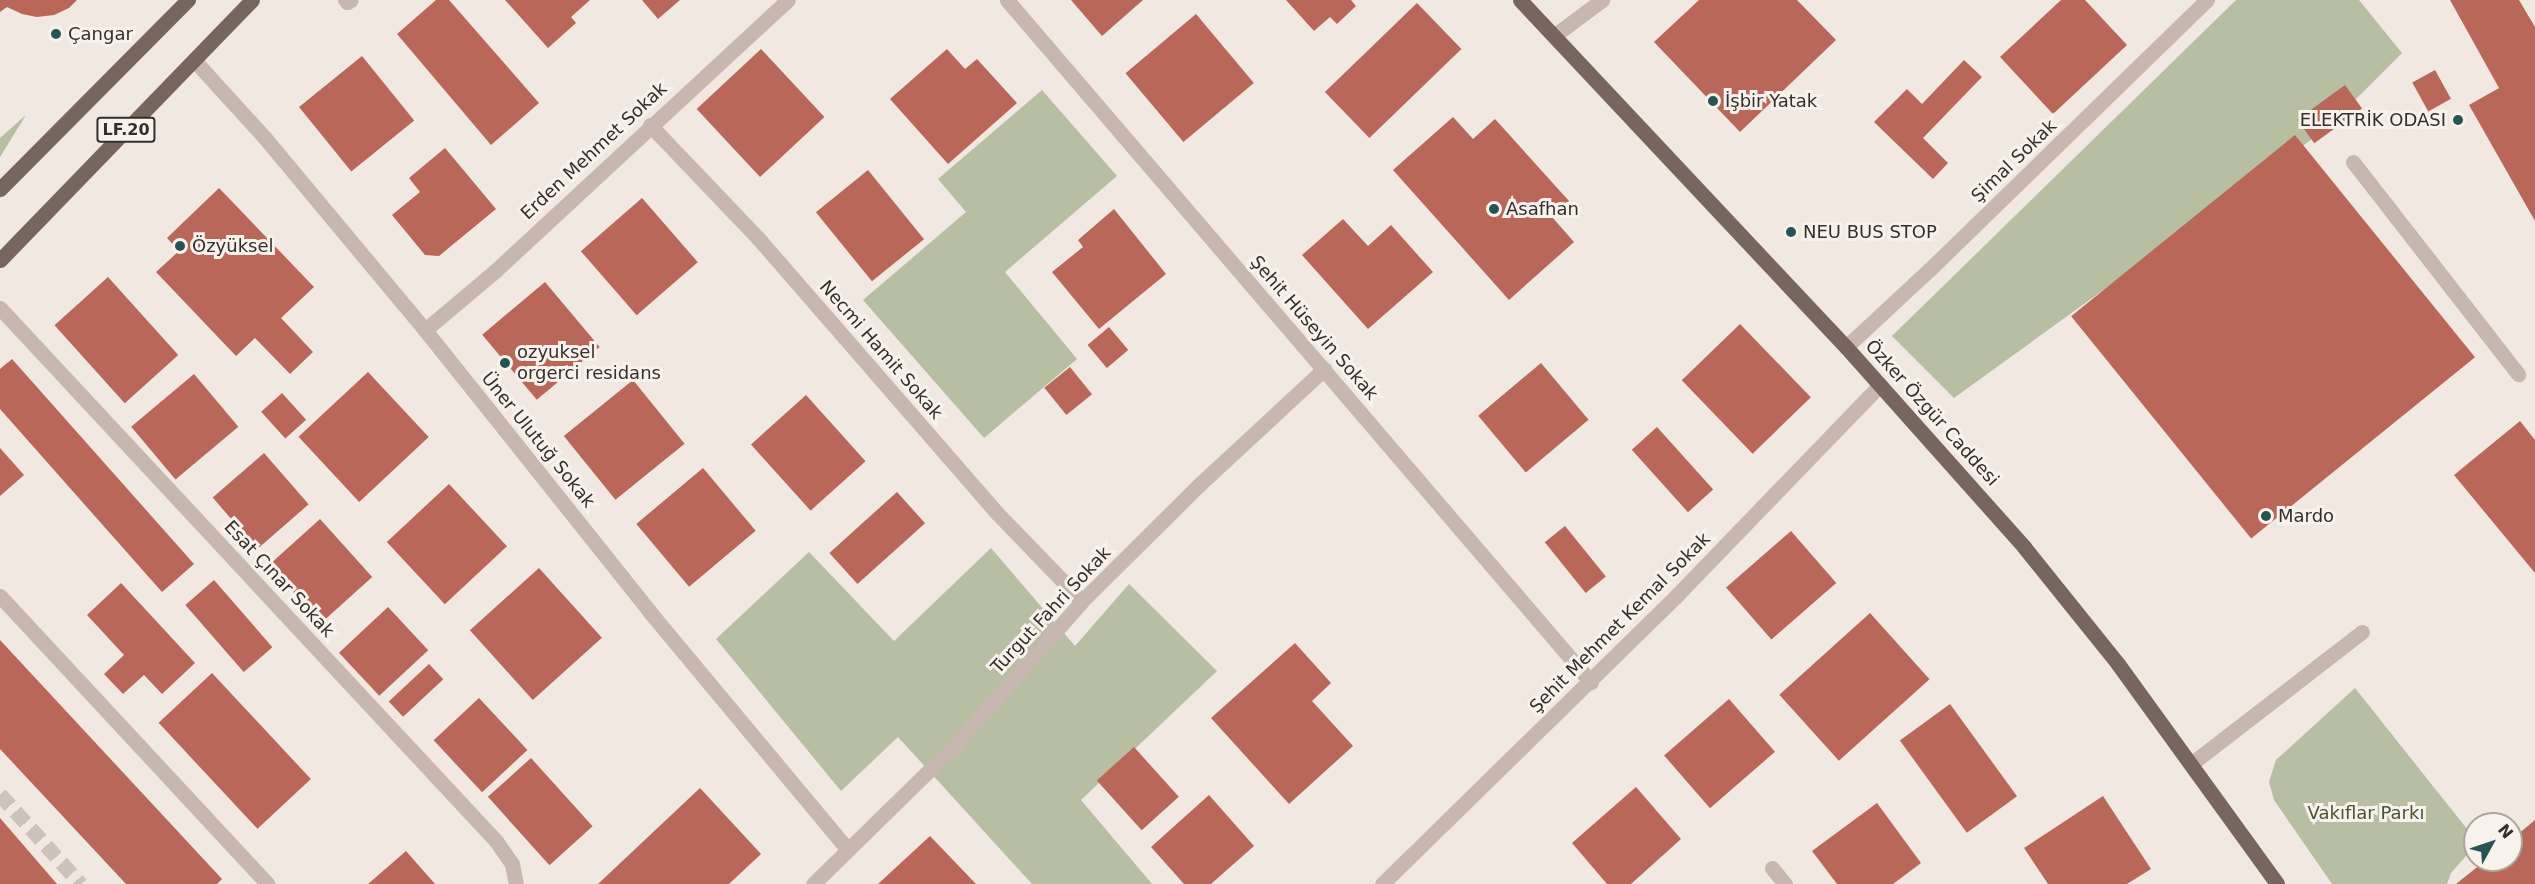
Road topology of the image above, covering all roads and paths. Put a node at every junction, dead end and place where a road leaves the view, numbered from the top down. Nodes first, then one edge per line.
1 (188, 0) edge
2 (252, 0) edge
3 (345, 0) edge
4 (351, 0) edge
5 (788, 0) edge
6 (1007, 0) edge
7 (1520, 0) edge
8 (1602, 0) edge
9 (2207, 0) edge
10 (1555, 35) junction
11 (194, 60) junction
12 (650, 125) junction
13 (2353, 162) dead end
14 (0, 189) edge
15 (0, 260) edge
16 (0, 308) edge
17 (425, 330) junction
18 (1846, 347) junction
19 (1324, 369) junction
20 (2518, 374) dead end
21 (1880, 385) junction
22 (0, 596) edge
23 (1082, 601) junction
24 (2362, 632) dead end
25 (1591, 682) junction
26 (2191, 764) junction
27 (847, 849) junction
28 (1772, 868) dead end
29 (268, 884) edge
30 (516, 884) edge
31 (813, 884) edge
32 (1382, 884) edge
33 (1785, 884) edge
34 (2277, 884) edge

1 - 14 main road, LF.20
2 - 11 main road, LF.20
3 - 4 street
5 - 12 street, Erden Mehmet Sokak
6 - 19 street, Şehit Hüseyin Sokak
7 - 10 main road, Özker Özgür Caddesi
8 - 10 street
9 - 18 street, Şimal Sokak
10 - 18 main road, Özker Özgür Caddesi
11 - 15 main road, LF.20
11 - 17 street, Üner Ulutuğ Sokak
12 - 17 street, Erden Mehmet Sokak
12 - 23 street, Necmi Hamit Sokak
13 - 20 street
16 - 30 street, Esat Çınar Sokak
17 - 27 street, Üner Ulutuğ Sokak
18 - 21 main road, Özker Özgür Caddesi
19 - 23 street, Turgut Fahri Sokak
19 - 25 street, Şehit Hüseyin Sokak
21 - 25 street, Şehit Mehmet Kemal Sokak
21 - 26 main road, Özker Özgür Caddesi
22 - 29 street
23 - 27 street, Turgut Fahri Sokak
24 - 26 street
25 - 32 street, Şehit Mehmet Kemal Sokak
26 - 34 main road, Özker Özgür Caddesi
27 - 31 street, Turgut Fahri Sokak
28 - 33 street

